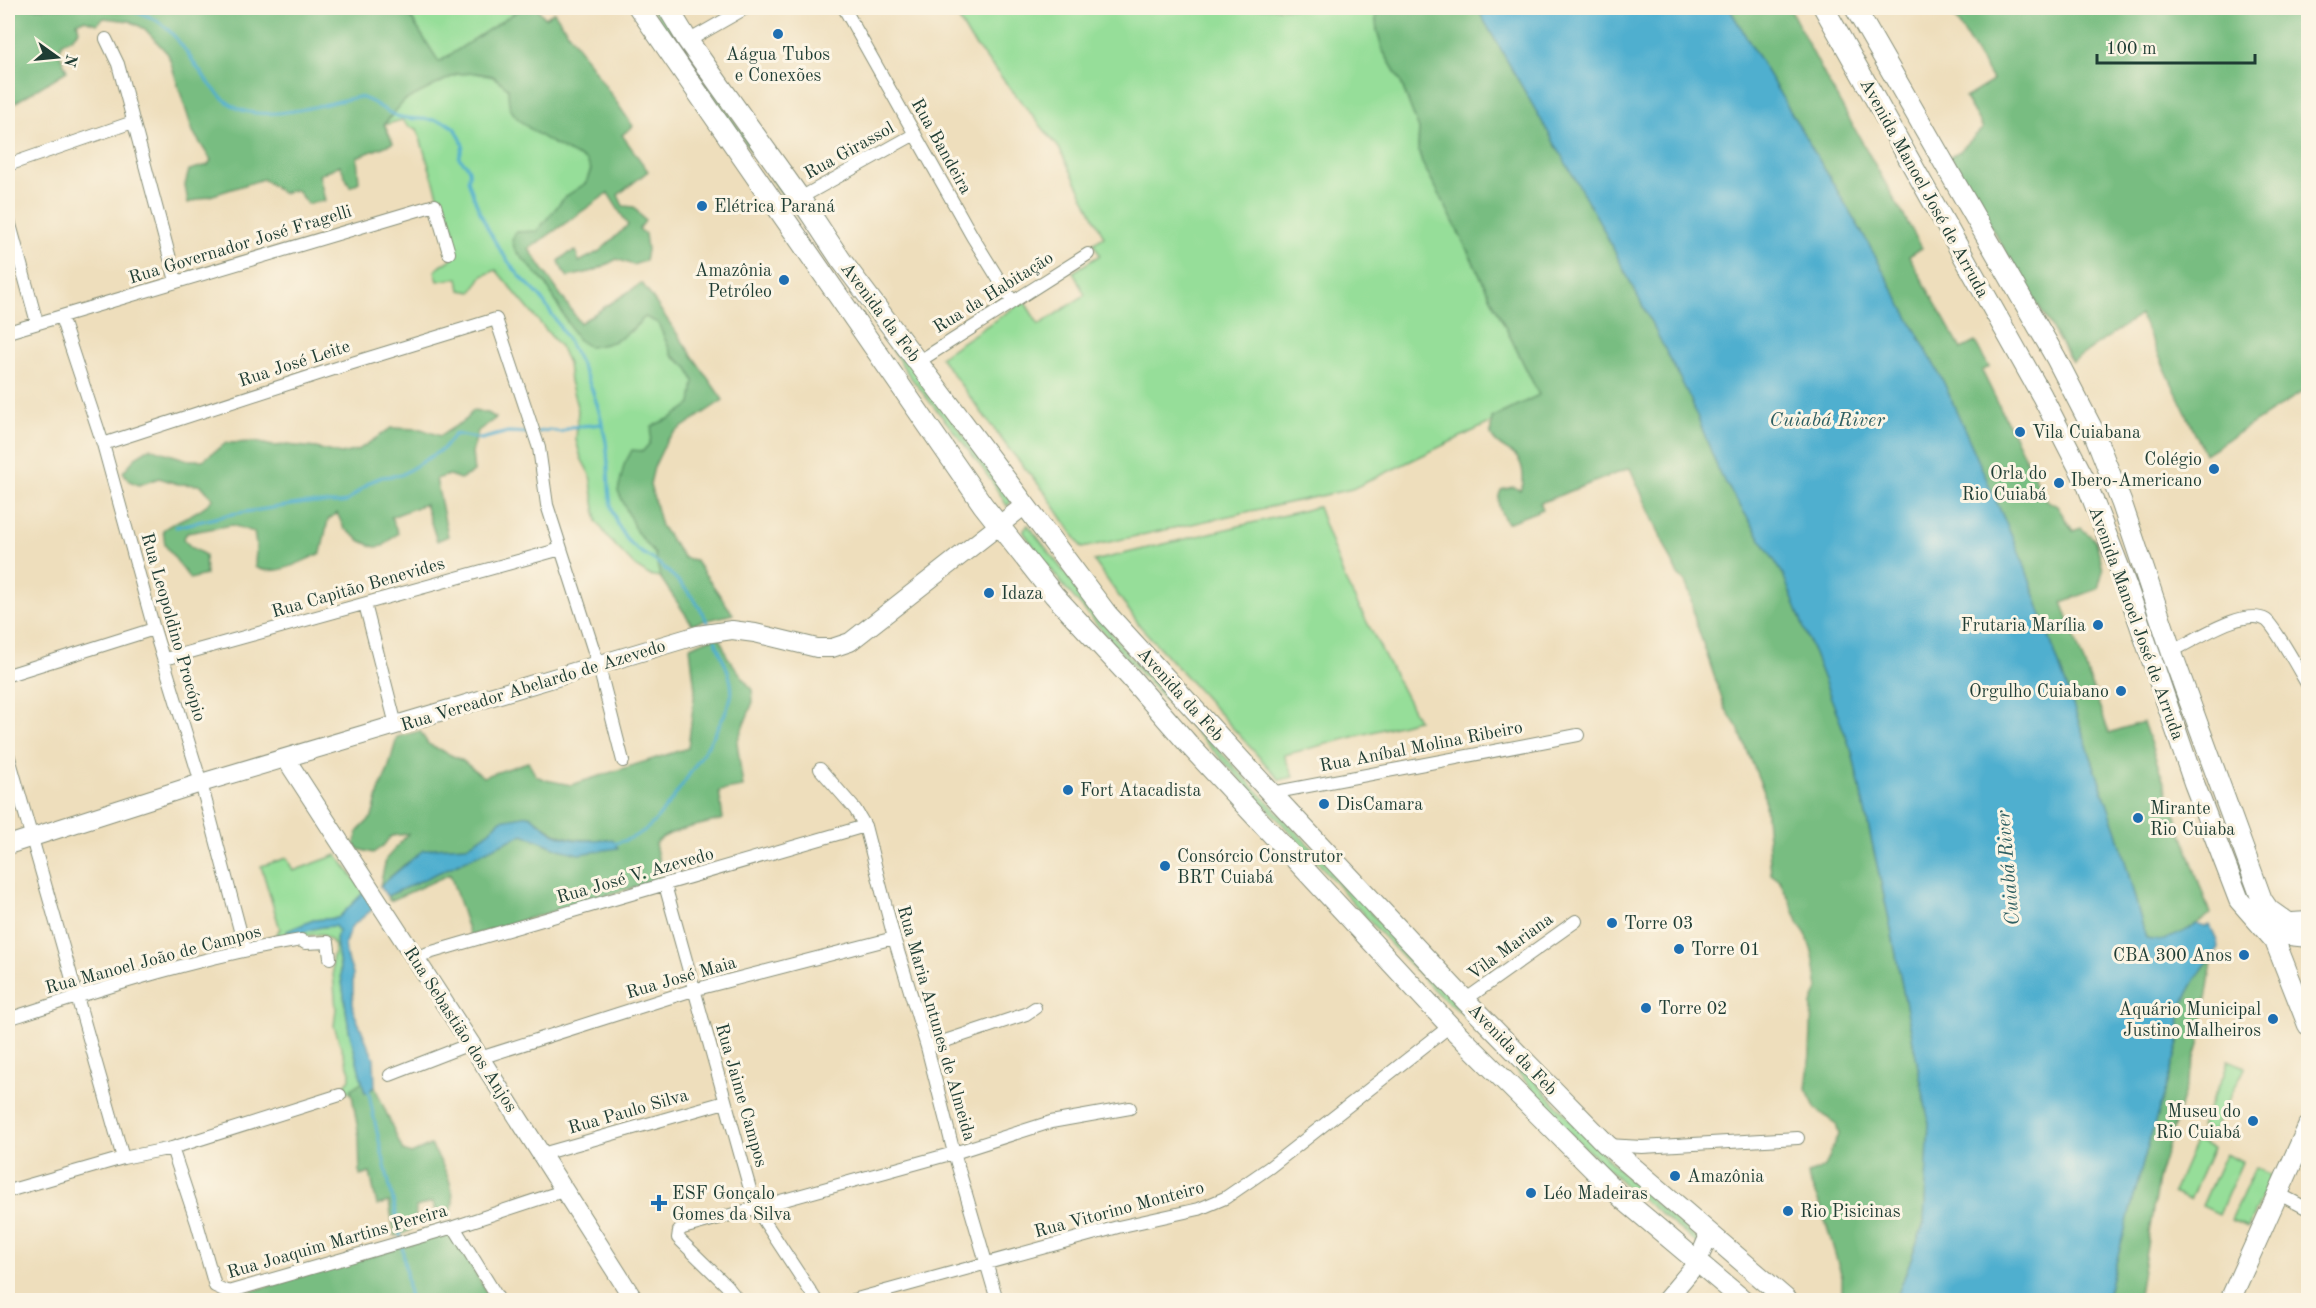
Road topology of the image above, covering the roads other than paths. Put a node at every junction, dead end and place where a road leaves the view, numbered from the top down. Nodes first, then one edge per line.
1 (639, 8) edge
2 (668, 8) edge
3 (747, 8) edge
4 (844, 8) edge
5 (1824, 8) edge
6 (1855, 8) edge
7 (106, 39) dead end
8 (688, 41) junction
9 (133, 122) junction
10 (915, 134) junction
11 (8, 165) edge
12 (800, 198) junction
13 (8, 217) edge
14 (449, 253) dead end
15 (1088, 254) dead end
16 (2002, 265) junction
17 (176, 281) junction
18 (1977, 281) junction
19 (1012, 301) junction
20 (61, 317) junction
21 (37, 323) junction
22 (8, 332) edge
23 (918, 362) junction
24 (103, 444) junction
25 (1025, 505) junction
26 (998, 524) junction
27 (561, 549) junction
28 (365, 604) junction
29 (154, 628) junction
30 (2172, 651) junction
31 (165, 659) junction
32 (599, 667) junction
33 (8, 675) edge
34 (2308, 686) edge
35 (396, 725) junction
36 (1578, 735) dead end
37 (8, 754) edge
38 (285, 759) junction
39 (623, 761) dead end
40 (820, 769) dead end
41 (201, 783) junction
42 (1270, 793) junction
43 (865, 826) junction
44 (32, 838) junction
45 (8, 845) edge
46 (665, 885) junction
47 (2258, 890) junction
48 (2244, 908) junction
49 (1576, 921) dead end
50 (2308, 921) edge
51 (2286, 922) junction
52 (2269, 933) junction
53 (2308, 937) edge
54 (894, 938) junction
55 (245, 949) junction
56 (415, 957) junction
57 (330, 958) dead end
58 (693, 990) junction
59 (76, 997) junction
60 (1466, 1000) junction
61 (1035, 1008) dead end
62 (8, 1019) edge
63 (1450, 1026) junction
64 (2308, 1026) edge
65 (927, 1047) junction
66 (475, 1051) junction
67 (390, 1076) dead end
68 (340, 1095) dead end
69 (725, 1102) junction
70 (1130, 1108) dead end
71 (2308, 1127) edge
72 (1798, 1138) dead end
73 (1606, 1144) junction
74 (1642, 1147) junction
75 (172, 1148) junction
76 (542, 1154) junction
77 (954, 1154) junction
78 (123, 1158) junction
79 (1634, 1169) junction
80 (8, 1191) edge
81 (563, 1191) junction
82 (2279, 1194) junction
83 (755, 1207) junction
84 (2308, 1209) edge
85 (454, 1227) junction
86 (1709, 1235) junction
87 (987, 1262) junction
88 (1697, 1263) junction
89 (499, 1300) edge
90 (634, 1300) edge
91 (738, 1300) edge
92 (816, 1300) edge
93 (854, 1300) edge
94 (997, 1300) edge
95 (1666, 1300) edge
96 (1743, 1300) edge
97 (1787, 1300) edge
98 (2230, 1300) edge

1 - 26 main road, Avenida da Feb
2 - 8 main road, Avenida da Feb
3 - 8 street
4 - 10 street, Rua Bandeira
5 - 18 main road, Avenida Manoel José de Arruda
6 - 16 main road, Avenida Manoel José de Arruda
7 - 9 street
8 - 12 main road, Avenida da Feb
9 - 11 street
9 - 17 street
10 - 12 street, Rua Girassol
10 - 19 street, Rua Bandeira
12 - 23 main road, Avenida da Feb
13 - 21 street
14 - 17 street, Rua Governador José Fragelli
15 - 19 street, Rua da Habitação
16 - 18 main road
16 - 30 main road, Avenida Manoel José de Arruda
17 - 20 street, Rua Governador José Fragelli
18 - 48 main road, Avenida Manoel José de Arruda
19 - 23 street, Rua da Habitação
20 - 21 street, Rua Governador José Fragelli
20 - 24 street, Rua Leopoldino Procópio
21 - 22 street, Rua Governador José Fragelli
23 - 25 main road, Avenida da Feb
24 - 27 street, Rua José Leite
24 - 29 street, Rua Leopoldino Procópio
25 - 26 street, Rua Vereador Abelardo de Azevedo
25 - 42 main road, Avenida da Feb
26 - 32 street, Rua Vereador Abelardo de Azevedo
26 - 63 main road, Avenida da Feb
27 - 28 street, Rua Capitão Benevides
27 - 32 street
28 - 31 street, Rua Capitão Benevides
28 - 35 street
29 - 31 street, Rua Leopoldino Procópio
29 - 33 street
30 - 34 street
30 - 47 main road, Avenida Manoel José de Arruda
31 - 41 street, Rua Leopoldino Procópio
32 - 35 street, Rua Vereador Abelardo de Azevedo
32 - 39 street
35 - 38 street, Rua Vereador Abelardo de Azevedo
36 - 42 street, Rua Aníbal Molina Ribeiro
37 - 44 street
38 - 41 street, Rua Vereador Abelardo de Azevedo
38 - 56 street, Rua Sebastião dos Anjos
40 - 43 street, Rua Maria Antunes de Almeida
41 - 44 street, Rua Vereador Abelardo de Azevedo
41 - 55 street, Rua Leopoldino Procópio
42 - 60 main road, Avenida da Feb
43 - 46 street, Rua José V. Azevedo
43 - 54 street, Rua Maria Antunes de Almeida
44 - 45 street, Rua Vereador Abelardo de Azevedo
44 - 59 street
46 - 56 street, Rua José V. Azevedo
46 - 58 street, Rua Jaime Campos
47 - 48 main road
47 - 51 main road, Avenida Manoel José de Arruda
48 - 52 main road, Avenida Manoel José de Arruda
49 - 60 street, Vila Mariana
50 - 51 main road
51 - 52 main road
52 - 53 main road
52 - 64 main road, Avenida Manoel José de Arruda
54 - 58 street, Rua José Maia
54 - 65 street, Rua Maria Antunes de Almeida
55 - 57 street, Rua Manoel João de Campos
55 - 59 street, Rua Manoel João de Campos
56 - 66 street, Rua Sebastião dos Anjos
58 - 66 street, Rua José Maia
58 - 69 street, Rua Jaime Campos
59 - 62 street, Rua Manoel João de Campos
59 - 78 street
60 - 73 main road, Avenida da Feb
61 - 65 street
63 - 87 street, Rua Vitorino Monteiro
63 - 88 main road, Avenida da Feb
65 - 77 street, Rua Maria Antunes de Almeida
66 - 67 street
66 - 76 street, Rua Sebastião dos Anjos
68 - 75 street
69 - 76 street, Rua Paulo Silva
69 - 83 street, Rua Jaime Campos
70 - 77 street
71 - 82 main road
72 - 74 street
73 - 74 street
73 - 79 main road, Avenida da Feb
74 - 79 street
75 - 78 street
75 - 85 street, Rua Joaquim Martins Pereira
76 - 81 street, Rua Sebastião dos Anjos
77 - 83 street
77 - 87 street, Rua Maria Antunes de Almeida
78 - 80 street
79 - 86 main road, Avenida da Feb
81 - 85 street, Rua Joaquim Martins Pereira
81 - 90 street, Rua Sebastião dos Anjos
82 - 84 street
82 - 98 main road
83 - 91 street
83 - 92 street, Rua Jaime Campos
85 - 89 street
86 - 88 street
86 - 97 main road, Avenida da Feb
87 - 93 street, Rua Vitorino Monteiro
87 - 94 street, Rua Maria Antunes de Almeida
88 - 95 street
88 - 96 main road, Avenida da Feb

